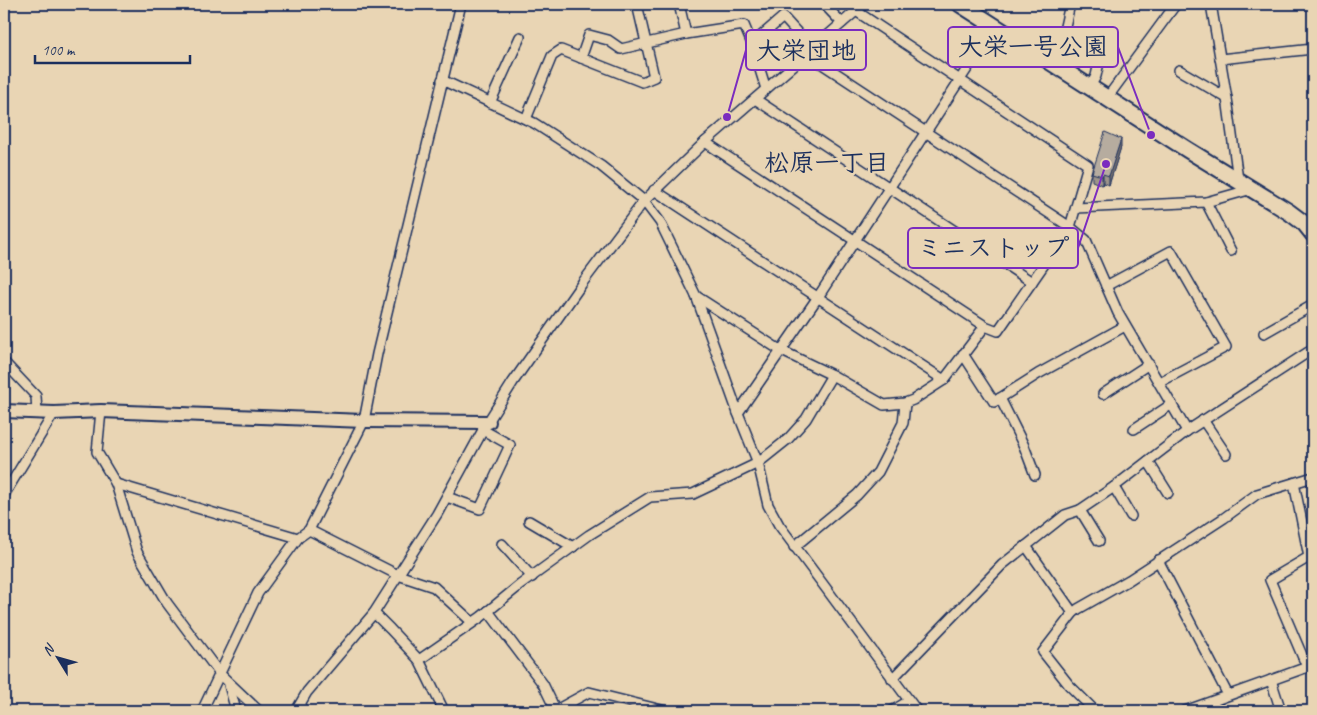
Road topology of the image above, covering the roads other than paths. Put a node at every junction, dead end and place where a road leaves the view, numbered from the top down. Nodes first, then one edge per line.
1 (461, 4) edge
2 (637, 4) edge
3 (679, 4) edge
4 (824, 4) edge
5 (864, 4) edge
6 (960, 4) edge
7 (1070, 4) edge
8 (1176, 4) edge
9 (1211, 4) edge
10 (856, 11) junction
11 (842, 23) junction
12 (995, 26) junction
13 (686, 34) junction
14 (1105, 35) dead end
15 (520, 37) dead end
16 (646, 42) junction
17 (752, 44) junction
18 (1313, 48) edge
19 (809, 52) junction
20 (581, 58) junction
21 (1220, 59) junction
22 (1053, 63) junction
23 (1179, 70) dead end
24 (442, 80) junction
25 (960, 80) junction
26 (1090, 87) junction
27 (766, 89) junction
28 (1107, 98) junction
29 (1227, 98) junction
30 (755, 99) junction
31 (490, 103) junction
32 (526, 119) junction
33 (925, 132) junction
34 (705, 142) junction
35 (1238, 180) junction
36 (889, 187) junction
37 (1252, 189) junction
38 (654, 190) junction
39 (644, 201) junction
40 (1206, 202) junction
41 (1076, 208) junction
42 (1310, 226) edge
43 (1070, 228) junction
44 (854, 240) junction
45 (1231, 251) dead end
46 (1032, 282) junction
47 (1106, 286) junction
48 (696, 296) junction
49 (818, 297) junction
50 (1313, 305) edge
51 (985, 326) junction
52 (1125, 326) junction
53 (1264, 333) dead end
54 (1313, 349) edge
55 (780, 350) junction
56 (963, 354) junction
57 (4, 362) edge
58 (1149, 364) junction
59 (832, 375) junction
60 (944, 380) junction
61 (1160, 382) junction
62 (1103, 394) dead end
63 (1000, 398) junction
64 (905, 403) junction
65 (1172, 404) junction
66 (4, 411) edge
67 (101, 411) junction
68 (38, 413) junction
69 (54, 413) junction
70 (738, 413) junction
71 (1203, 420) junction
72 (364, 422) junction
73 (486, 426) junction
74 (1134, 429) dead end
75 (1187, 430) junction
76 (1226, 454) dead end
77 (1148, 461) junction
78 (758, 463) junction
79 (1035, 475) dead end
80 (1313, 477) edge
81 (1294, 483) junction
82 (116, 484) junction
83 (1114, 487) junction
84 (1168, 493) dead end
85 (4, 495) edge
86 (446, 497) junction
87 (1080, 510) junction
88 (1131, 516) dead end
89 (530, 521) dead end
90 (309, 530) junction
91 (298, 538) junction
92 (1099, 541) dead end
93 (502, 544) dead end
94 (1026, 546) junction
95 (573, 547) junction
96 (794, 547) junction
97 (1158, 560) junction
98 (398, 575) junction
99 (532, 577) junction
100 (488, 611) junction
101 (1073, 613) junction
102 (374, 614) junction
103 (472, 622) junction
104 (419, 660) junction
105 (1310, 666) edge
106 (220, 674) junction
107 (892, 679) junction
108 (1271, 680) junction
109 (229, 684) junction
110 (1228, 695) junction
111 (909, 702) junction
112 (202, 711) edge
113 (236, 711) edge
114 (260, 711) edge
115 (296, 711) edge
116 (444, 711) edge
117 (556, 711) edge
118 (666, 711) edge
119 (892, 711) edge
120 (917, 711) edge
121 (1095, 711) edge
122 (1185, 711) edge
123 (1281, 711) edge

1 - 24 street
2 - 16 street
3 - 13 street
4 - 11 street
5 - 10 street
6 - 12 main road
7 - 22 street
8 - 28 street
9 - 21 street
10 - 11 street
10 - 25 street
11 - 19 street
12 - 22 main road
12 - 25 street
13 - 16 street
13 - 17 street
14 - 26 street
15 - 31 street
16 - 20 street
16 - 20 street
17 - 19 street
17 - 27 street
18 - 21 street
19 - 27 street
19 - 33 street
20 - 32 street
21 - 29 street
22 - 26 main road
23 - 29 street
24 - 31 street
24 - 72 street
25 - 33 street
25 - 41 street
26 - 28 main road
27 - 30 street
28 - 35 main road
29 - 35 street
30 - 34 street
30 - 36 street
31 - 32 street
32 - 39 street
33 - 36 street
33 - 43 street
34 - 38 street
34 - 44 street
35 - 37 main road
36 - 44 street
36 - 46 street
37 - 40 street
37 - 42 main road
38 - 39 street
38 - 49 street
39 - 48 street
39 - 73 street
40 - 41 street
40 - 45 street
41 - 43 street
43 - 46 street
43 - 47 street
44 - 49 street
44 - 51 street
46 - 51 street
47 - 52 street
47 - 61 street
48 - 55 street
48 - 70 street
49 - 55 street
49 - 60 street
50 - 53 street
51 - 56 street
52 - 58 street
52 - 63 street
54 - 71 street
55 - 59 street
55 - 70 street
56 - 60 street
56 - 63 street
57 - 68 street
58 - 61 street
58 - 62 street
59 - 64 street
59 - 78 street
60 - 64 street
61 - 65 street
63 - 79 street
64 - 96 street
65 - 74 street
65 - 75 street
66 - 68 street
67 - 69 street
67 - 72 street
67 - 82 street
68 - 69 street
69 - 85 street
70 - 78 street
71 - 75 street
71 - 76 street
72 - 73 street
72 - 90 street
73 - 86 street
73 - 86 street
75 - 77 street
77 - 83 street
77 - 84 street
78 - 95 street
78 - 96 street
80 - 81 street
81 - 97 street
81 - 105 street
82 - 91 street
82 - 106 street
83 - 87 street
83 - 88 street
86 - 98 street
87 - 92 street
87 - 94 street
89 - 95 street
90 - 91 street
90 - 98 street
91 - 106 street
93 - 99 street
94 - 101 street
94 - 107 street
95 - 99 street
96 - 107 street
97 - 101 street
97 - 110 street
98 - 102 street
98 - 103 street
99 - 100 street
100 - 103 street
100 - 117 street
101 - 121 street
102 - 104 street
102 - 115 street
103 - 104 street
104 - 116 street
105 - 108 street
106 - 109 street
106 - 112 street
107 - 111 street
108 - 110 street
108 - 123 street
109 - 113 street
109 - 114 street
110 - 122 street
111 - 119 street
111 - 120 street
117 - 118 street

